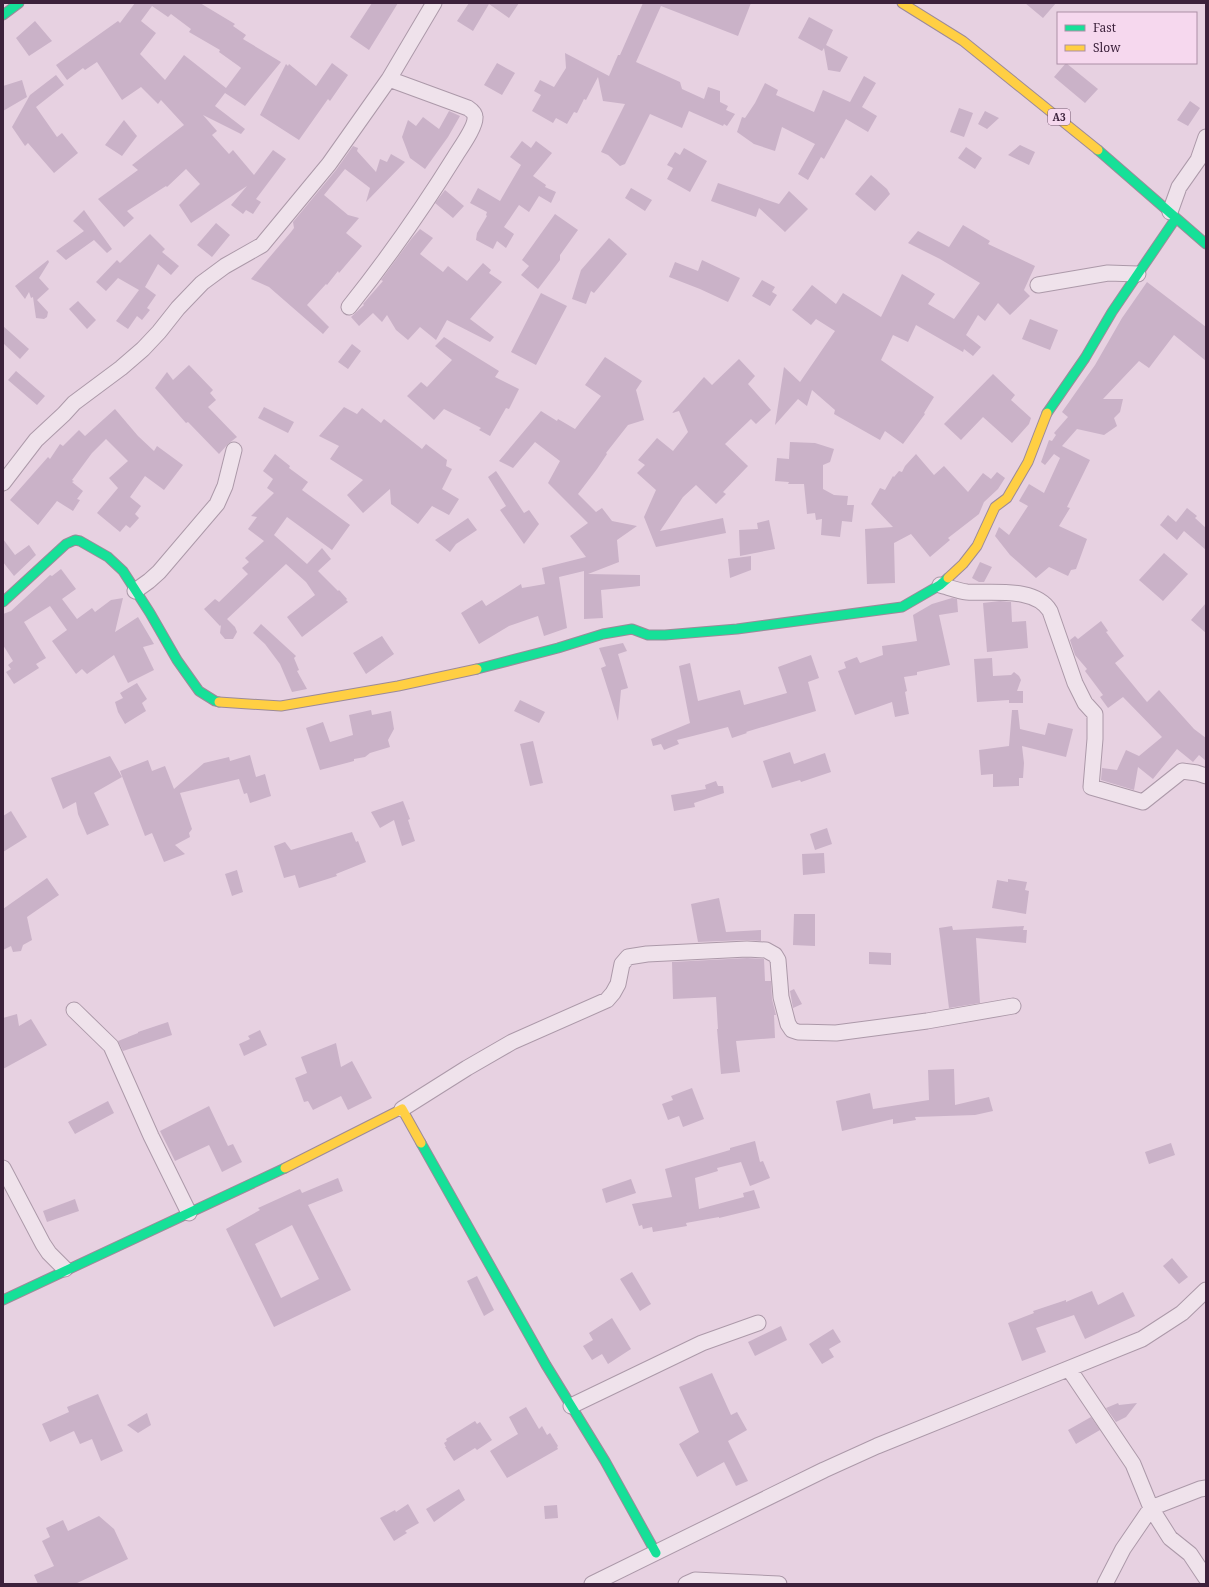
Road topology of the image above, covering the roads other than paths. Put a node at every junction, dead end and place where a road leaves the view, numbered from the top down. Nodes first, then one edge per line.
1 (19, 3) edge
2 (434, 3) edge
3 (902, 3) edge
4 (3, 15) edge
5 (389, 79) junction
6 (1206, 138) edge
7 (1173, 215) junction
8 (1206, 244) edge
9 (1138, 274) junction
10 (1038, 285) dead end
11 (349, 307) dead end
12 (234, 450) dead end
13 (3, 483) edge
14 (940, 585) junction
15 (135, 591) junction
16 (3, 602) edge
17 (1206, 776) edge
18 (1013, 1006) dead end
19 (74, 1010) dead end
20 (402, 1109) junction
21 (3, 1168) edge
22 (190, 1213) junction
23 (65, 1269) junction
24 (1206, 1290) edge
25 (3, 1300) edge
26 (758, 1323) dead end
27 (1069, 1369) junction
28 (571, 1406) junction
29 (1206, 1488) edge
30 (1151, 1508) junction
31 (656, 1553) junction
32 (1206, 1578) edge
33 (592, 1584) edge
34 (686, 1584) edge
35 (780, 1584) edge
36 (1105, 1584) edge

1 - 4 main road
2 - 5 street
3 - 7 main road, A3
5 - 11 street
5 - 13 street
6 - 7 street
7 - 8 main road, A3
7 - 9 main road
9 - 10 street
9 - 14 main road
12 - 15 street
14 - 15 main road
14 - 17 street
15 - 16 main road
18 - 20 street
19 - 22 street
20 - 22 main road
20 - 28 main road
21 - 23 street
22 - 23 main road
23 - 25 main road
24 - 27 street
26 - 28 street
27 - 30 street
27 - 31 street
28 - 31 main road
29 - 30 street
30 - 32 street
30 - 36 street
31 - 33 street
34 - 35 street

